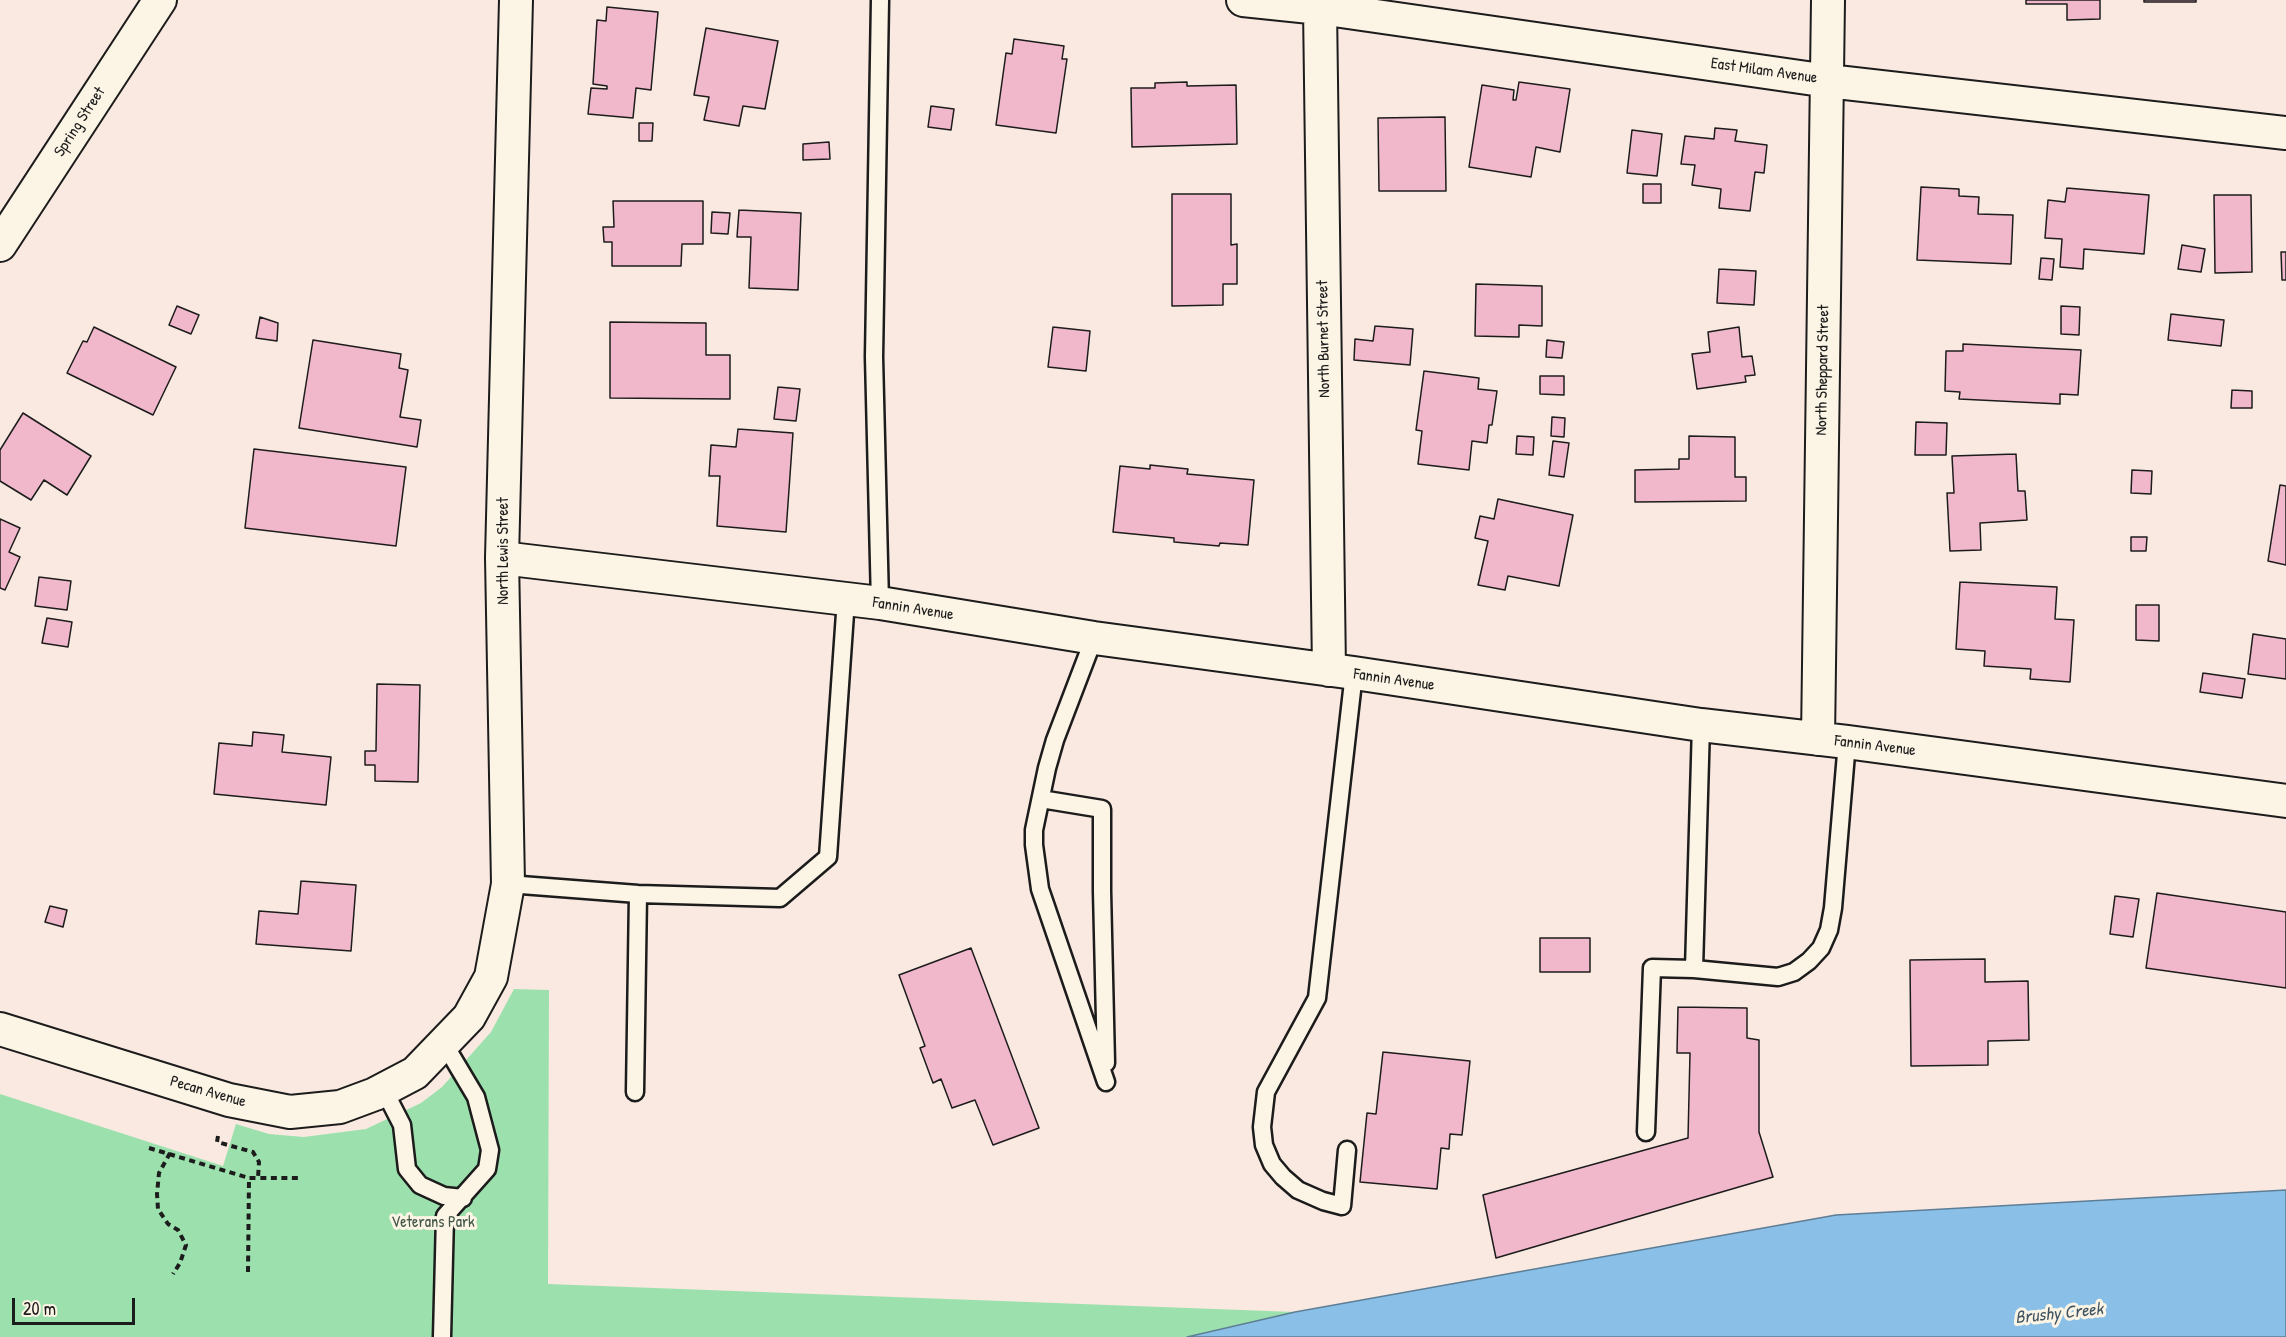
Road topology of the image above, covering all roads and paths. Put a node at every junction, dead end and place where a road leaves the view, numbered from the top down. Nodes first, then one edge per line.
1 (160, 0) edge
2 (516, 0) edge
3 (880, 0) edge
4 (1243, 0) edge
5 (1828, 0) edge
6 (1320, 8) junction
7 (1828, 81) junction
8 (2286, 133) edge
9 (0, 245) edge
10 (502, 558) junction
11 (846, 598) junction
12 (880, 603) junction
13 (1094, 638) junction
14 (1342, 672) junction
15 (1701, 725) junction
16 (1833, 741) junction
17 (1041, 799) junction
18 (2286, 801) edge
19 (508, 884) junction
20 (638, 894) junction
21 (1694, 969) junction
22 (0, 1029) edge
23 (444, 1045) junction
24 (415, 1073) joint
25 (384, 1090) junction
26 (635, 1092) dead end
27 (229, 1100) junction
28 (1646, 1132) dead end
29 (149, 1149) dead end
30 (1347, 1150) dead end
31 (170, 1153) junction
32 (249, 1178) junction
33 (258, 1178) junction
34 (298, 1178) dead end
35 (463, 1198) junction
36 (248, 1272) dead end
37 (173, 1274) dead end
38 (442, 1337) edge

1 - 9 street, Spring Street
2 - 10 street, North Lewis Street
3 - 12 lane
4 - 6 street, East Milam Avenue
5 - 7 street, North Sheppard Street
6 - 7 street, East Milam Avenue
6 - 14 street, North Burnet Street
7 - 8 street, East Milam Avenue
7 - 16 street, North Sheppard Street
10 - 11 street, Fannin Avenue
10 - 19 street, North Lewis Street
11 - 12 street, Fannin Avenue
11 - 20 lane
12 - 13 street, Fannin Avenue
13 - 14 street, Fannin Avenue
13 - 17 lane
14 - 15 street, Fannin Avenue
14 - 30 lane
15 - 16 street, Fannin Avenue
15 - 21 lane
16 - 18 street, Fannin Avenue
16 - 21 lane
17 - 17 lane
19 - 20 lane
19 - 23 street, North Lewis Street
20 - 26 lane
21 - 28 lane
22 - 27 street, Pecan Avenue
23 - 24 street, North Lewis Street
23 - 35 lane
24 - 25 street, Pecan Avenue
25 - 27 street, Pecan Avenue
25 - 35 lane
27 - 33 path
29 - 31 path
31 - 32 path
31 - 37 path
32 - 33 path
32 - 36 path
33 - 34 path
35 - 38 lane

